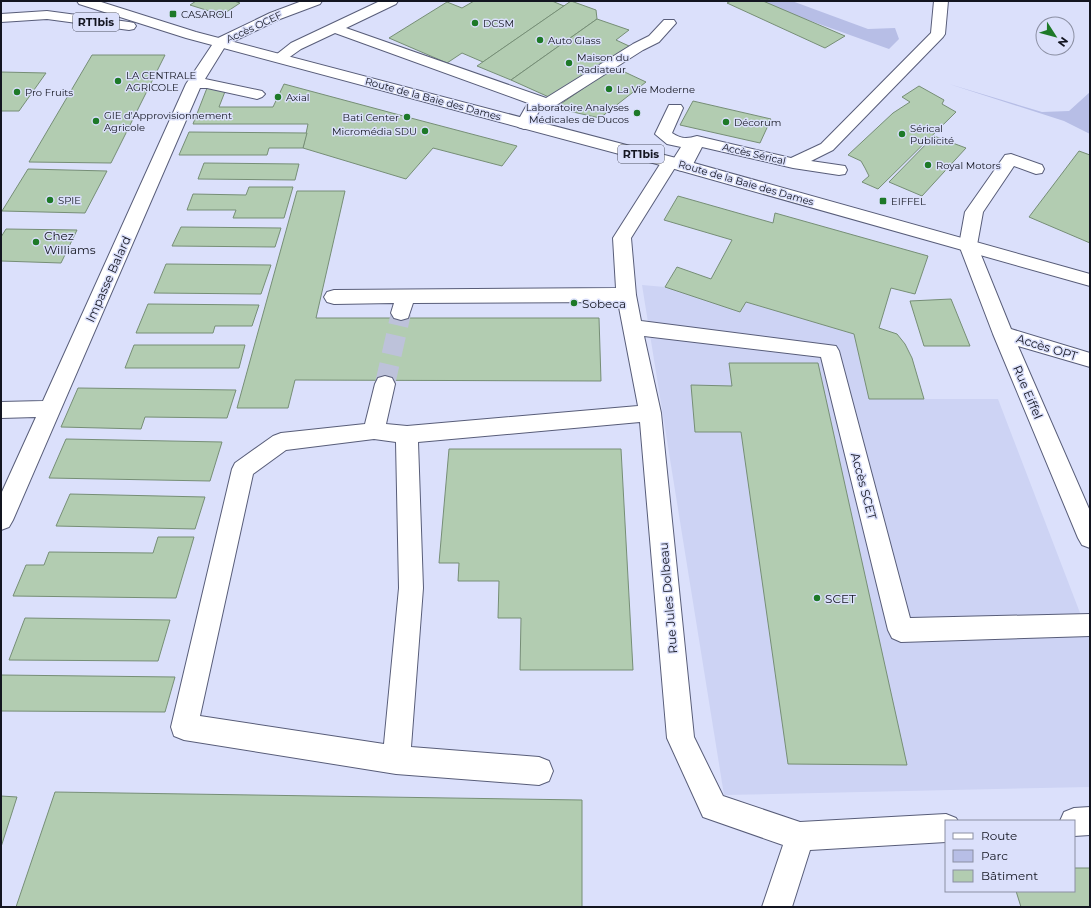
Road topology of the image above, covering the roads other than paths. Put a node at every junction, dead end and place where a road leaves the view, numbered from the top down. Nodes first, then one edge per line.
1 (84, 1) edge
2 (315, 1) edge
3 (391, 1) edge
4 (941, 1) edge
5 (283, 6) edge
6 (1, 18) edge
7 (669, 23) dead end
8 (334, 28) junction
9 (191, 35) junction
10 (221, 42) junction
11 (279, 58) junction
12 (194, 84) junction
13 (257, 94) dead end
14 (537, 101) junction
15 (675, 108) dead end
16 (524, 124) junction
17 (793, 163) junction
18 (678, 164) junction
19 (1036, 169) dead end
20 (839, 170) dead end
21 (968, 245) junction
22 (1090, 280) edge
23 (626, 295) junction
24 (334, 296) dead end
25 (632, 327) junction
26 (1003, 334) junction
27 (1090, 360) edge
28 (385, 384) tunnel mouth
29 (51, 409) junction
30 (1, 410) edge
31 (650, 413) junction
32 (374, 432) junction
33 (408, 435) junction
34 (1, 520) edge
35 (1090, 538) edge
36 (1090, 625) edge
37 (396, 760) junction
38 (539, 771) dead end
39 (1090, 821) edge
40 (1075, 822) edge
41 (945, 828) edge
42 (800, 836) junction
43 (777, 907) edge

1 - 9 street, Route de la Baie des Dames / RT1bis
2 - 5 street, Accès OCEF
3 - 8 street
4 - 17 street
5 - 10 street, Accès OCEF
6 - 9 street, Route de la Baie des Dames / RT1bis
7 - 14 street
8 - 11 street
8 - 14 street
9 - 10 street, Route de la Baie des Dames / RT1bis
10 - 11 street, Route de la Baie des Dames / RT1bis
10 - 12 street, Impasse Balard
11 - 16 street, Route de la Baie des Dames / RT1bis
12 - 13 street
12 - 29 street, Impasse Balard
14 - 16 street
15 - 18 street
16 - 18 street, Route de la Baie des Dames / RT1bis
17 - 18 street, Accès Sérical
17 - 20 street, Accès Sérical
18 - 21 street, Route de la Baie des Dames / RT1bis
18 - 23 street, Rue Jules Dolbeau
19 - 21 street
21 - 22 street, Route de la Baie des Dames / RT1bis
21 - 26 street, Rue Eiffel
23 - 24 street
23 - 25 street, Rue Jules Dolbeau
25 - 31 street, Rue Jules Dolbeau
25 - 36 street, Accès SCET
26 - 27 street, Accès OPT
26 - 35 street, Rue Eiffel
28 - 32 street
29 - 30 street
29 - 34 street, Impasse Balard
31 - 33 street
31 - 42 street, Rue Jules Dolbeau
32 - 33 street
32 - 37 street
33 - 37 street
37 - 38 street
39 - 40 street
41 - 42 street, Rue Jules Dolbeau
42 - 43 street

